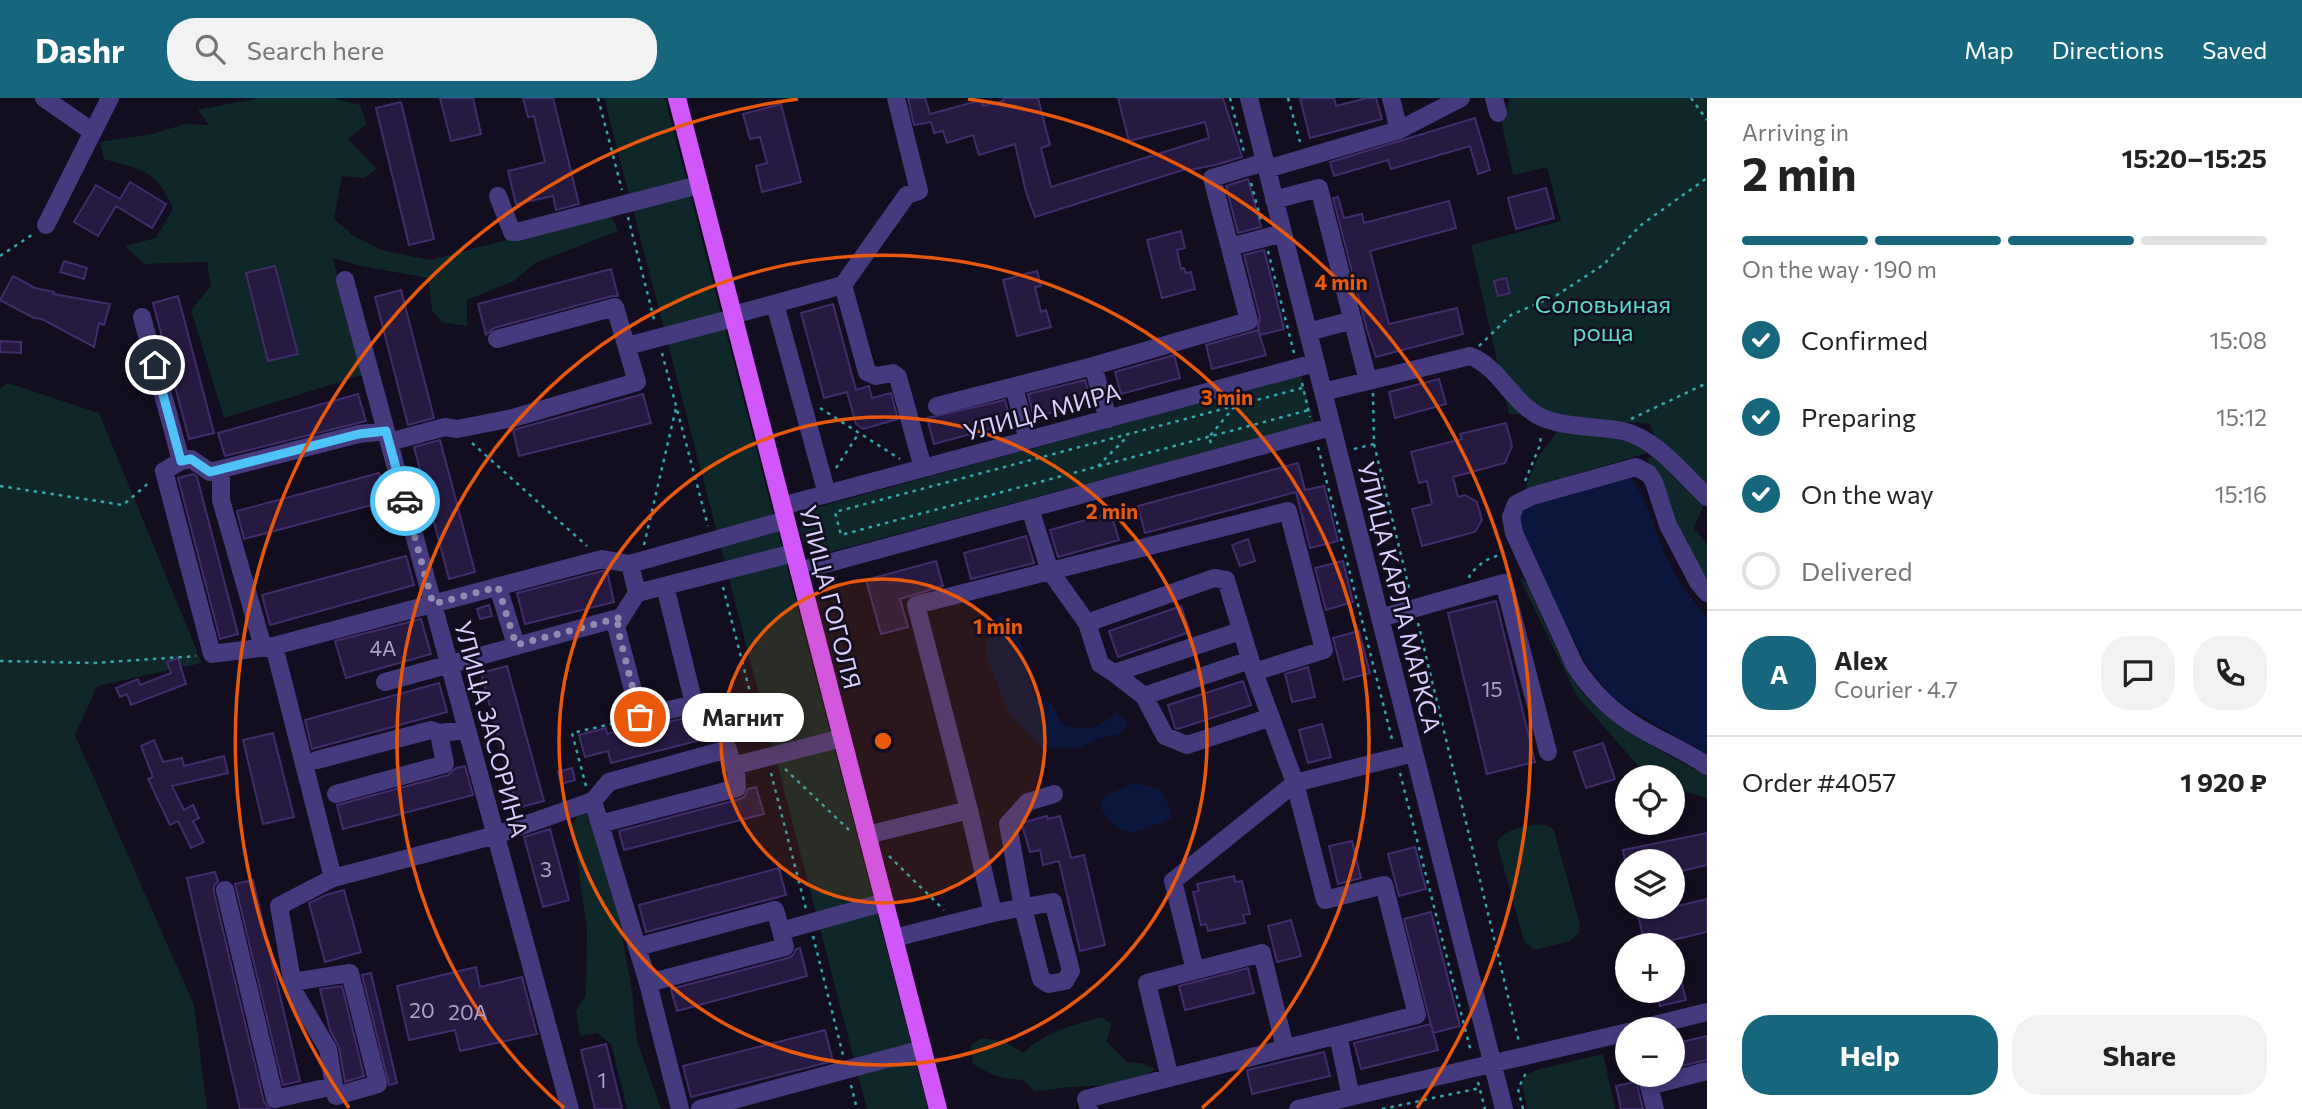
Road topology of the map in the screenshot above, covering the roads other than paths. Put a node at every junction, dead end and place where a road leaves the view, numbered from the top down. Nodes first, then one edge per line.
1 (44, 98) edge
2 (110, 98) edge
3 (896, 98) edge
4 (1249, 98) edge
5 (1391, 98) edge
6 (1461, 98) edge
7 (681, 99) edge
8 (1399, 130) junction
9 (93, 132) junction
10 (1259, 166) junction
11 (699, 185) junction
12 (498, 196) dead end
13 (1274, 200) junction
14 (46, 225) road end
15 (1283, 233) junction
16 (1230, 247) junction
17 (345, 280) dead end
18 (843, 285) junction
19 (775, 304) junction
20 (142, 317) dead end
21 (733, 317) junction
22 (1353, 320) junction
23 (1308, 332) junction
24 (497, 339) dead end
25 (627, 346) junction
26 (1307, 365) junction
27 (1093, 366) junction
28 (1368, 381) junction
29 (1014, 387) junction
30 (1323, 392) junction
31 (937, 406) dead end
32 (1108, 419) junction
33 (1323, 429) junction
34 (388, 437) junction
35 (1028, 440) junction
36 (181, 461) junction
37 (220, 469) junction
38 (920, 469) junction
39 (826, 490) junction
40 (1707, 497) edge
41 (1030, 509) junction
42 (784, 513) junction
43 (794, 552) junction
44 (635, 562) junction
45 (799, 571) junction
46 (1050, 571) junction
47 (665, 586) junction
48 (498, 587) junction
49 (637, 593) junction
50 (1707, 593) edge
51 (433, 604) junction
52 (622, 617) junction
53 (1380, 618) junction
54 (1087, 623) junction
55 (1240, 631) junction
56 (516, 645) junction
57 (268, 647) junction
58 (449, 663) junction
59 (1252, 666) junction
60 (1114, 673) junction
61 (384, 682) dead end
62 (1144, 696) junction
63 (1271, 718) junction
64 (467, 730) junction
65 (439, 733) junction
66 (842, 738) junction
67 (1548, 752) dead end
68 (1405, 755) junction
69 (317, 760) dead end
70 (1707, 766) edge
71 (736, 771) dead end
72 (1295, 783) junction
73 (335, 794) dead end
74 (1054, 794) dead end
75 (593, 801) junction
76 (969, 810) junction
77 (600, 824) junction
78 (496, 835) junction
79 (867, 835) junction
80 (334, 878) junction
81 (225, 890) dead end
82 (885, 902) junction
83 (993, 913) junction
84 (781, 930) junction
85 (894, 938) junction
86 (638, 947) junction
87 (1195, 970) junction
88 (292, 982) junction
89 (648, 983) junction
90 (1707, 1012) edge
91 (1685, 1017) edge
92 (1338, 1035) junction
93 (1615, 1035) edge
94 (1285, 1048) junction
95 (923, 1049) junction
96 (1483, 1066) junction
97 (1707, 1071) edge
98 (1170, 1077) junction
99 (336, 1097) edge
100 (1351, 1097) junction
101 (276, 1104) edge
102 (570, 1109) edge
103 (680, 1109) edge
104 (700, 1109) edge
105 (938, 1109) edge
106 (1089, 1109) edge
107 (1298, 1109) edge
108 (1504, 1109) edge
109 (1655, 1109) edge

1 - 9 street
2 - 9 street
3 - 18 street
4 - 10 street, УЛИЦА КАРЛА МАРКСА
5 - 8 street
6 - 8 street
7 - 11 main road, УЛИЦА ГОГОЛЯ
8 - 10 street
9 - 14 street
10 - 13 street, УЛИЦА КАРЛА МАРКСА
10 - 16 street
11 - 12 street
11 - 21 main road, УЛИЦА ГОГОЛЯ
13 - 15 street, УЛИЦА КАРЛА МАРКСА
13 - 22 street
15 - 16 street
15 - 23 street, УЛИЦА КАРЛА МАРКСА
16 - 27 street
17 - 34 street, УЛИЦА ЗАСОРИНА
18 - 19 street
18 - 38 street
19 - 21 street
19 - 39 street
20 - 36 street
21 - 25 street
21 - 42 main road, УЛИЦА ГОГОЛЯ
22 - 23 street
22 - 28 street
23 - 26 street, УЛИЦА КАРЛА МАРКСА
24 - 25 street
25 - 34 street
26 - 30 street, УЛИЦА КАРЛА МАРКСА
26 - 32 street, УЛИЦА МИРА
27 - 29 street
27 - 32 street
28 - 30 street
28 - 40 street
29 - 31 street
29 - 35 street
30 - 33 street, УЛИЦА КАРЛА МАРКСА
32 - 35 street, УЛИЦА МИРА
33 - 41 street
33 - 53 street, УЛИЦА КАРЛА МАРКСА
34 - 37 street
34 - 51 street, УЛИЦА ЗАСОРИНА
35 - 38 street, УЛИЦА МИРА
36 - 37 street
36 - 57 street
37 - 57 street
38 - 39 street, УЛИЦА МИРА
39 - 42 street, УЛИЦА МИРА
41 - 45 street
41 - 46 street
42 - 43 main road, УЛИЦА ГОГОЛЯ
42 - 44 street, УЛИЦА МИРА
43 - 45 main road, УЛИЦА ГОГОЛЯ
43 - 47 street
44 - 48 street
44 - 49 street
45 - 66 main road, УЛИЦА ГОГОЛЯ
46 - 54 street
46 - 59 street
46 - 76 street
47 - 49 street
47 - 52 street
48 - 51 street
48 - 56 street
49 - 52 street
50 - 70 street
51 - 57 street
51 - 58 street, УЛИЦА ЗАСОРИНА
52 - 56 street
53 - 67 street
53 - 68 street, УЛИЦА КАРЛА МАРКСА
54 - 55 street
54 - 60 street
55 - 59 street
55 - 60 street
56 - 58 street
57 - 80 street
58 - 61 street
58 - 64 street, УЛИЦА ЗАСОРИНА
59 - 62 street
59 - 63 street
60 - 62 street
62 - 63 street
63 - 72 street
64 - 65 street
64 - 78 street, УЛИЦА ЗАСОРИНА
65 - 69 street
65 - 73 street
66 - 75 street
66 - 79 main road, УЛИЦА ГОГОЛЯ
68 - 72 street
68 - 96 street, УЛИЦА КАРЛА МАРКСА
71 - 77 street
72 - 87 street
72 - 92 street
74 - 83 street
75 - 77 street
75 - 78 street
76 - 79 street
76 - 83 street
77 - 86 street
78 - 80 street
78 - 102 street, УЛИЦА ЗАСОРИНА
79 - 82 main road, УЛИЦА ГОГОЛЯ
80 - 88 street
81 - 101 street
82 - 84 street
82 - 85 main road, УЛИЦА ГОГОЛЯ
83 - 85 street
84 - 86 street
84 - 89 street
85 - 95 main road, УЛИЦА ГОГОЛЯ
86 - 89 street
87 - 94 street
87 - 98 street
88 - 99 street
88 - 99 street
89 - 103 street
90 - 91 street
92 - 94 street
92 - 100 street
93 - 96 street
94 - 98 street
95 - 104 street
95 - 105 main road, УЛИЦА ГОГОЛЯ
96 - 100 street
96 - 108 street, УЛИЦА КАРЛА МАРКСА
97 - 109 street
98 - 106 street
99 - 101 street
100 - 107 street

